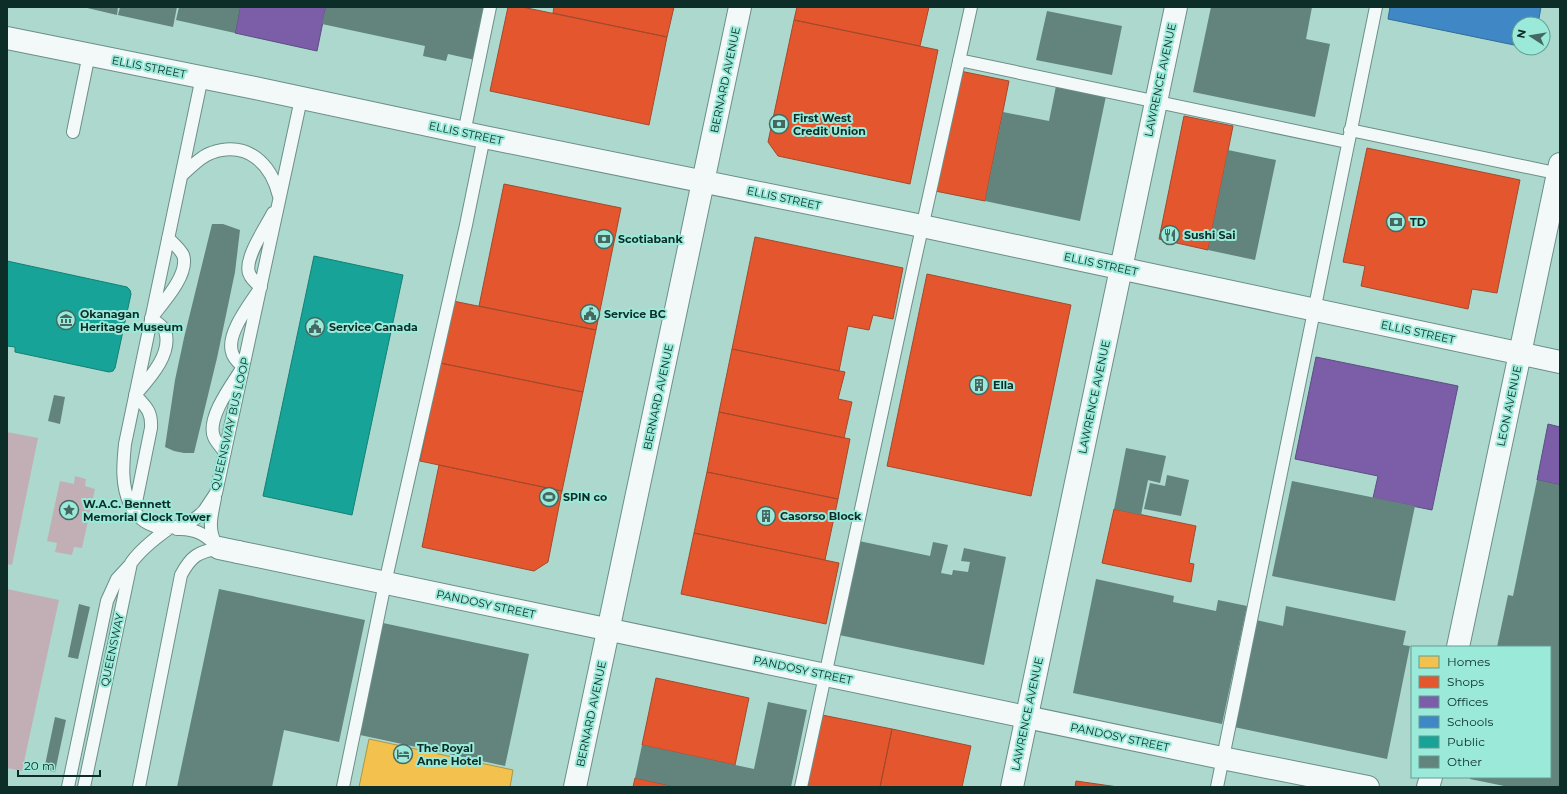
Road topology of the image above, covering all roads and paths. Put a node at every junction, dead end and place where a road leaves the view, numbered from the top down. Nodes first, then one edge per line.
1 (490, 7) edge
2 (740, 7) edge
3 (971, 7) edge
4 (1176, 7) edge
5 (1376, 7) edge
6 (7, 38) edge
7 (89, 54) junction
8 (959, 60) junction
9 (202, 78) junction
10 (301, 99) junction
11 (1156, 102) junction
12 (1350, 130) junction
13 (73, 132) dead end
14 (464, 132) junction
15 (484, 137) junction
16 (1347, 142) junction
17 (1559, 170) edge
18 (182, 175) junction
19 (703, 182) junction
20 (280, 200) junction
21 (922, 226) junction
22 (168, 238) junction
23 (1121, 269) junction
24 (261, 287) junction
25 (1314, 309) junction
26 (151, 318) junction
27 (1520, 354) junction
28 (1560, 362) edge
29 (243, 367) junction
30 (135, 395) junction
31 (225, 452) junction
32 (216, 493) junction
33 (134, 512) junction
34 (168, 529) junction
35 (229, 550) junction
36 (131, 563) junction
37 (385, 583) junction
38 (609, 629) junction
39 (1458, 646) edge
40 (825, 675) junction
41 (1026, 717) junction
42 (1222, 758) junction
43 (68, 787) edge
44 (84, 787) edge
45 (139, 787) edge
46 (343, 787) edge
47 (575, 787) edge
48 (801, 787) edge
49 (1012, 787) edge
50 (1217, 787) edge
51 (1368, 787) edge

1 - 14 lane
2 - 19 street, BERNARD AVENUE
3 - 8 lane
4 - 11 street, LAWRENCE AVENUE
5 - 12 lane
6 - 7 street, ELLIS STREET
7 - 9 street, ELLIS STREET
7 - 13 lane
8 - 11 lane
8 - 21 lane
9 - 10 street, ELLIS STREET
9 - 18 lane
10 - 14 street, ELLIS STREET
10 - 20 lane, QUEENSWAY BUS LOOP
11 - 16 lane
11 - 23 street, LAWRENCE AVENUE
12 - 16 lane
12 - 17 lane
14 - 15 street, ELLIS STREET
15 - 19 street, ELLIS STREET
15 - 37 lane
16 - 25 lane
17 - 27 street, LEON AVENUE
18 - 20 lane, QUEENSWAY BUS LOOP
18 - 22 lane
19 - 21 street, ELLIS STREET
19 - 38 street, BERNARD AVENUE
20 - 24 lane, QUEENSWAY BUS LOOP
20 - 24 lane
21 - 23 street, ELLIS STREET
21 - 40 lane
22 - 26 lane
22 - 26 lane
23 - 25 street, ELLIS STREET
23 - 41 street, LAWRENCE AVENUE
24 - 29 lane, QUEENSWAY BUS LOOP
24 - 29 lane
25 - 27 street, ELLIS STREET
25 - 42 lane
26 - 30 lane
26 - 30 lane
27 - 28 street, ELLIS STREET
27 - 39 street, LEON AVENUE
29 - 31 lane, QUEENSWAY BUS LOOP
29 - 31 lane
30 - 33 lane
30 - 33 lane
31 - 32 lane, QUEENSWAY BUS LOOP
32 - 34 lane, QUEENSWAY BUS LOOP
32 - 35 lane
33 - 34 lane
34 - 35 lane
34 - 36 lane, QUEENSWAY
35 - 37 street, PANDOSY STREET
35 - 45 lane
36 - 43 lane
36 - 44 lane, QUEENSWAY
37 - 38 street, PANDOSY STREET
37 - 46 lane
38 - 40 street, PANDOSY STREET
38 - 47 street, BERNARD AVENUE
40 - 41 street, PANDOSY STREET
40 - 48 lane
41 - 42 street, PANDOSY STREET
41 - 49 street, LAWRENCE AVENUE
42 - 50 lane
42 - 51 street, PANDOSY STREET

